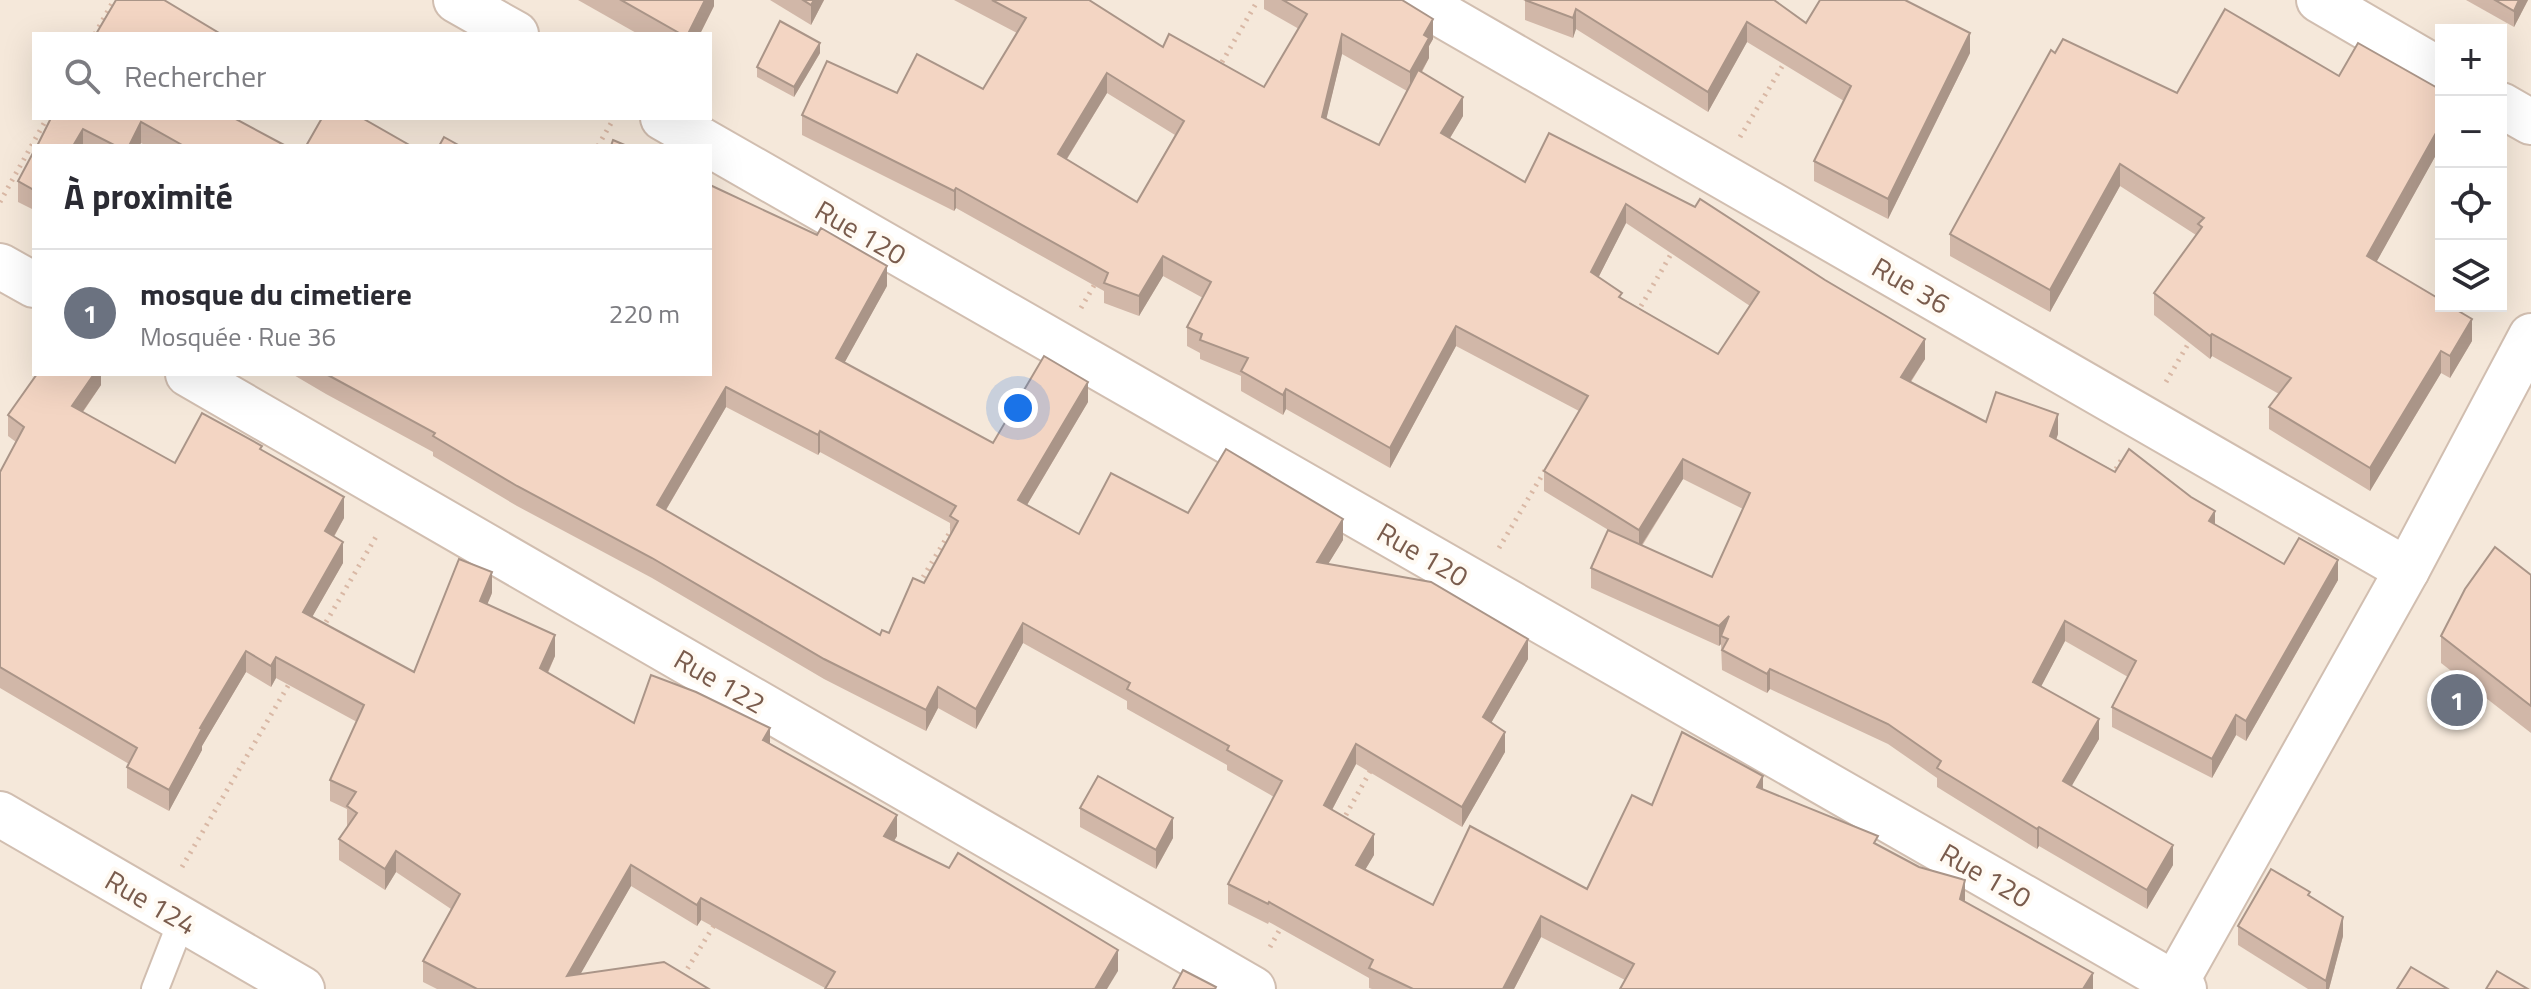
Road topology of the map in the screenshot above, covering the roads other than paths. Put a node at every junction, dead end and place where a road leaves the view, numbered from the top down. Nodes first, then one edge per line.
1 (456, 0) edge
2 (1416, 0) edge
3 (2319, 0) edge
4 (512, 32) edge
5 (2435, 68) edge
6 (2507, 108) edge
7 (666, 120) edge
8 (2531, 122) edge
9 (708, 144) edge
10 (712, 146) edge
11 (0, 266) edge
12 (32, 284) edge
13 (2531, 336) edge
14 (191, 376) edge
15 (2407, 570) junction
16 (0, 814) edge
17 (171, 913) junction
18 (1250, 987) edge
19 (2177, 987) edge
20 (155, 989) edge
21 (302, 989) edge

1 - 4 street
2 - 15 street, Rue 36
3 - 5 street
6 - 8 street
7 - 9 street, Rue 120
10 - 19 street, Rue 120
11 - 12 street
13 - 15 street
14 - 18 street, Rue 122
15 - 19 street
16 - 17 street, Rue 124
17 - 20 lane
17 - 21 street, Rue 124

